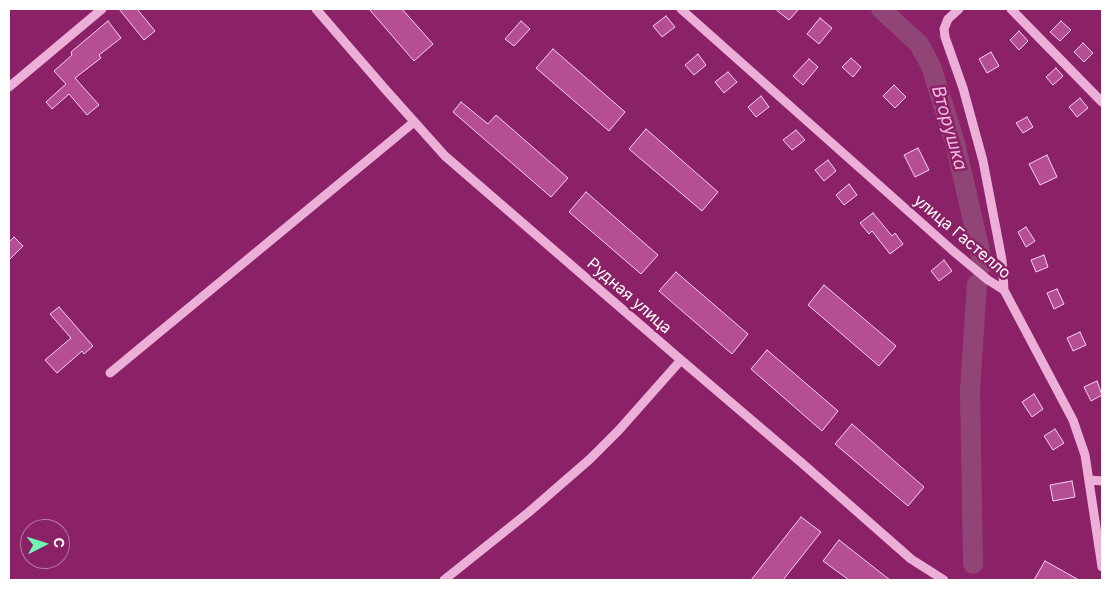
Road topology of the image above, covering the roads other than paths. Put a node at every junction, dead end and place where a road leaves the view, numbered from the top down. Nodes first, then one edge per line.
1 (102, 9) edge
2 (316, 9) edge
3 (680, 9) edge
4 (959, 9) edge
5 (1011, 9) edge
6 (9, 87) edge
7 (1102, 102) edge
8 (414, 122) junction
9 (1004, 290) junction
10 (680, 360) junction
11 (110, 373) dead end
12 (1090, 480) junction
13 (1102, 480) edge
14 (1102, 567) edge
15 (444, 580) edge
16 (944, 580) edge

1 - 6 street
2 - 8 street, Рудная улица
3 - 9 street, улица Гастелло
4 - 9 street
5 - 7 street
8 - 10 street, Рудная улица
8 - 11 street
9 - 12 street, улица Гастелло
10 - 15 street
10 - 16 street, Рудная улица
12 - 13 street
12 - 14 street, улица Гастелло

